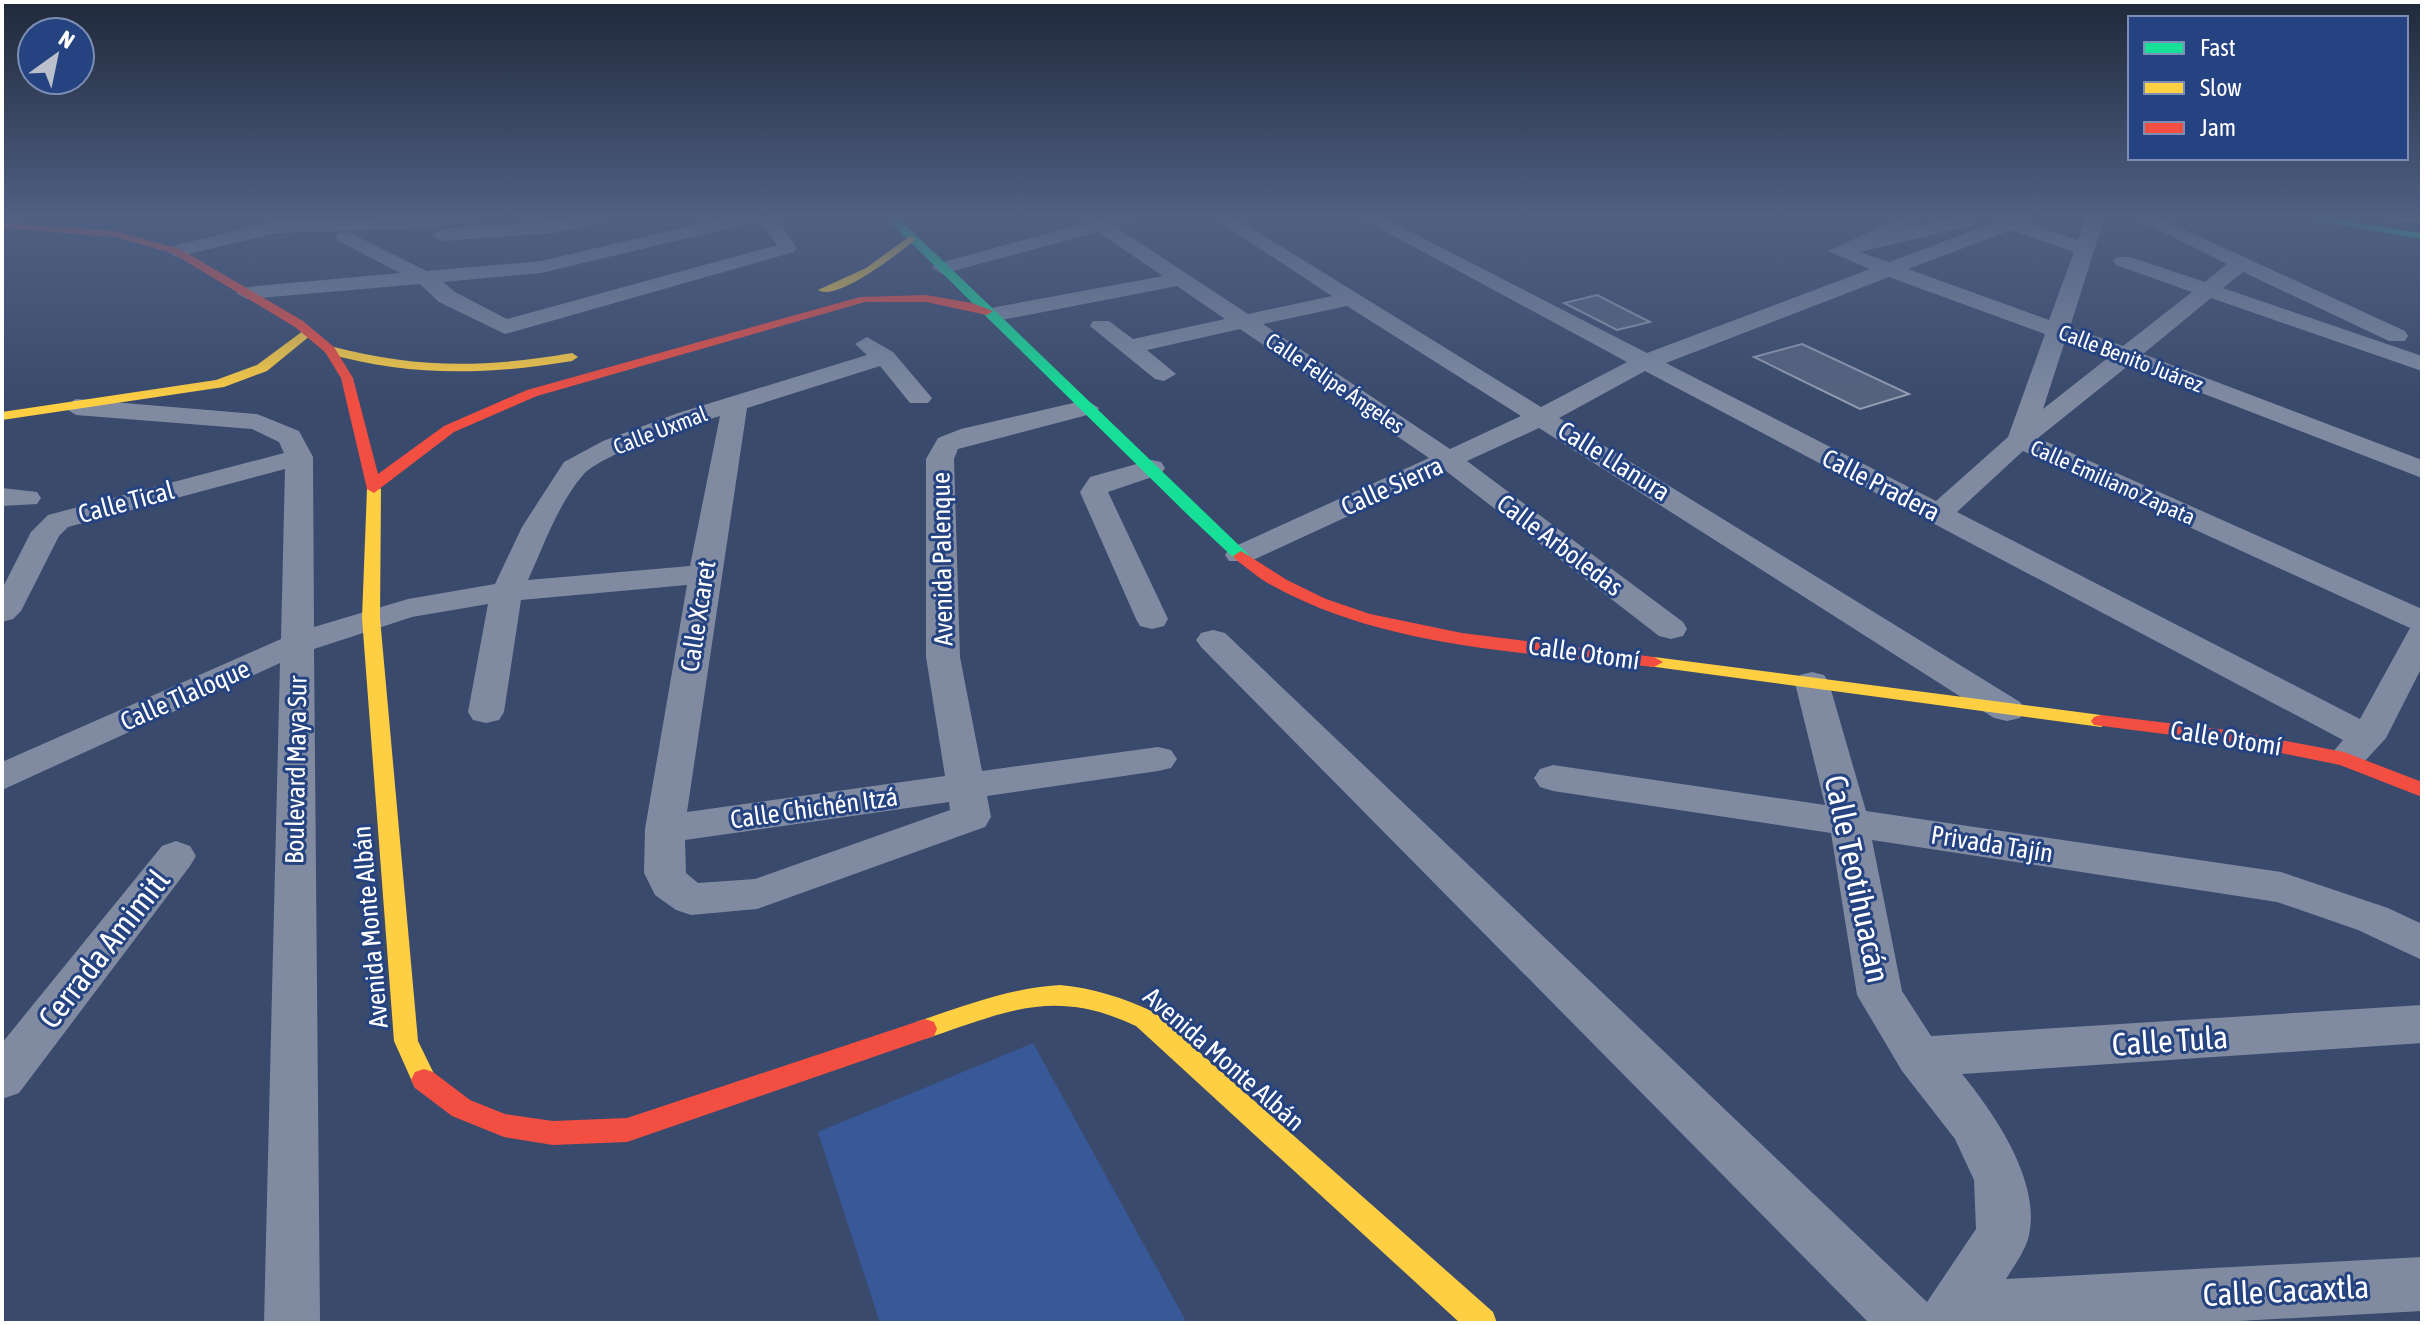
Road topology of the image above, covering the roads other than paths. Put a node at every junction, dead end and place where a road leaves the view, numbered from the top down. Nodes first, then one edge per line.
1 (221, 278) edge
2 (438, 278) edge
3 (507, 278) edge
4 (681, 278) edge
5 (853, 278) edge
6 (954, 278) edge
7 (1315, 278) edge
8 (1483, 278) edge
9 (1866, 278) edge
10 (1913, 278) edge
11 (2075, 278) edge
12 (2171, 278) edge
13 (2222, 278) edge
14 (2276, 278) edge
15 (427, 279) junction
16 (1182, 279) joint
17 (347, 286) junction
18 (2206, 290) junction
19 (247, 293) junction
20 (447, 297) junction
21 (798, 297) dead end
22 (1348, 299) junction
23 (996, 314) junction
24 (310, 319) junction
25 (1243, 321) junction
26 (1101, 326) dead end
27 (2058, 330) junction
28 (1128, 347) junction
29 (2422, 348) edge
30 (330, 350) junction
31 (598, 351) dead end
32 (2127, 356) junction
33 (1643, 363) junction
34 (2422, 364) edge
35 (461, 372) junction
36 (1164, 374) dead end
37 (441, 389) dead end
38 (919, 398) dead end
39 (735, 403) junction
40 (76, 407) junction
41 (1086, 408) junction
42 (2, 416) edge
43 (1543, 416) junction
44 (2020, 440) junction
45 (299, 457) junction
46 (1449, 460) junction
47 (1151, 468) junction
48 (2422, 470) edge
49 (374, 484) junction
50 (1938, 514) junction
51 (1240, 555) junction
52 (704, 574) junction
53 (506, 594) junction
54 (2, 612) edge
55 (371, 618) junction
56 (1152, 619) dead end
57 (2422, 621) edge
58 (1671, 629) dead end
59 (2422, 634) edge
60 (1213, 640) dead end
61 (297, 645) junction
62 (1812, 683) junction
63 (2007, 710) junction
64 (486, 712) dead end
65 (2356, 749) junction
66 (1158, 759) dead end
67 (2, 777) edge
68 (1553, 778) dead end
69 (2422, 790) edge
70 (968, 802) junction
71 (1849, 822) junction
72 (665, 829) junction
73 (176, 856) dead end
74 (2422, 943) edge
75 (2422, 1024) edge
76 (1919, 1057) junction
77 (2, 1079) edge
78 (2422, 1284) edge
79 (1938, 1318) edge
80 (292, 1323) edge
81 (1482, 1323) edge

1 - 19 street, Avenida Monte Albán
2 - 15 street
3 - 20 street
4 - 20 street
5 - 21 street
6 - 23 street, Calle Otomí
7 - 22 street, Calle Llanura
8 - 33 street, Calle Pradera
9 - 33 street, Calle Sierra
10 - 27 street, Calle Benito Juárez
11 - 27 street, Calle Emiliano Zapata
12 - 18 street
13 - 18 street
14 - 29 street
15 - 17 street
15 - 20 street
16 - 23 street
16 - 25 street, Calle Felipe Ángeles
17 - 19 street
17 - 24 street
18 - 32 street
18 - 34 street
19 - 24 street, Avenida Monte Albán
22 - 25 street
22 - 43 street, Calle Llanura
23 - 41 street, Calle Otomí
23 - 49 street
24 - 30 street, Avenida Monte Albán
24 - 40 street
25 - 28 street
25 - 46 street, Calle Felipe Ángeles
26 - 28 street
27 - 32 street, Calle Benito Juárez
27 - 44 street, Calle Emiliano Zapata
28 - 36 street
30 - 35 street
30 - 49 street, Avenida Monte Albán
31 - 35 street
32 - 44 street
32 - 48 street, Calle Benito Juárez
33 - 43 street, Calle Sierra
33 - 50 street, Calle Pradera
35 - 37 street
38 - 39 street, Calle Uxmal
39 - 52 street, Calle Xcaret
39 - 53 street, Calle Uxmal
40 - 42 street
40 - 45 street
41 - 47 street, Calle Otomí
41 - 70 street, Avenida Palenque
43 - 46 street, Calle Sierra
43 - 63 street, Calle Llanura
44 - 50 street
44 - 57 street, Calle Emiliano Zapata
45 - 54 street, Calle Tical
45 - 61 street, Boulevard Maya Sur
46 - 51 street, Calle Sierra
46 - 58 street, Calle Arboledas
47 - 51 street, Calle Otomí
47 - 56 street
49 - 55 street, Avenida Monte Albán
50 - 65 street, Calle Pradera
51 - 62 street, Calle Otomí
52 - 53 street, Calle Tlaloque
52 - 72 street, Calle Xcaret
53 - 55 street, Calle Tlaloque
53 - 64 street, Calle Uxmal
55 - 61 street, Calle Tlaloque
55 - 81 street, Avenida Monte Albán
59 - 65 street
60 - 79 street
61 - 67 street, Calle Tlaloque
61 - 80 street, Boulevard Maya Sur
62 - 63 street, Calle Otomí
62 - 71 street, Calle Teotihuacán
63 - 65 street, Calle Otomí
65 - 69 street, Calle Otomí
66 - 70 street
68 - 71 street, Privada Tajín
70 - 72 street, Calle Chichén Itzá
70 - 72 street, Calle Xcaret
71 - 74 street, Privada Tajín
71 - 76 street, Calle Teotihuacán
73 - 77 street, Cerrada Amimitl
75 - 76 street, Calle Tula
76 - 79 street, Calle Teotihuacán
78 - 79 street, Calle Cacaxtla

